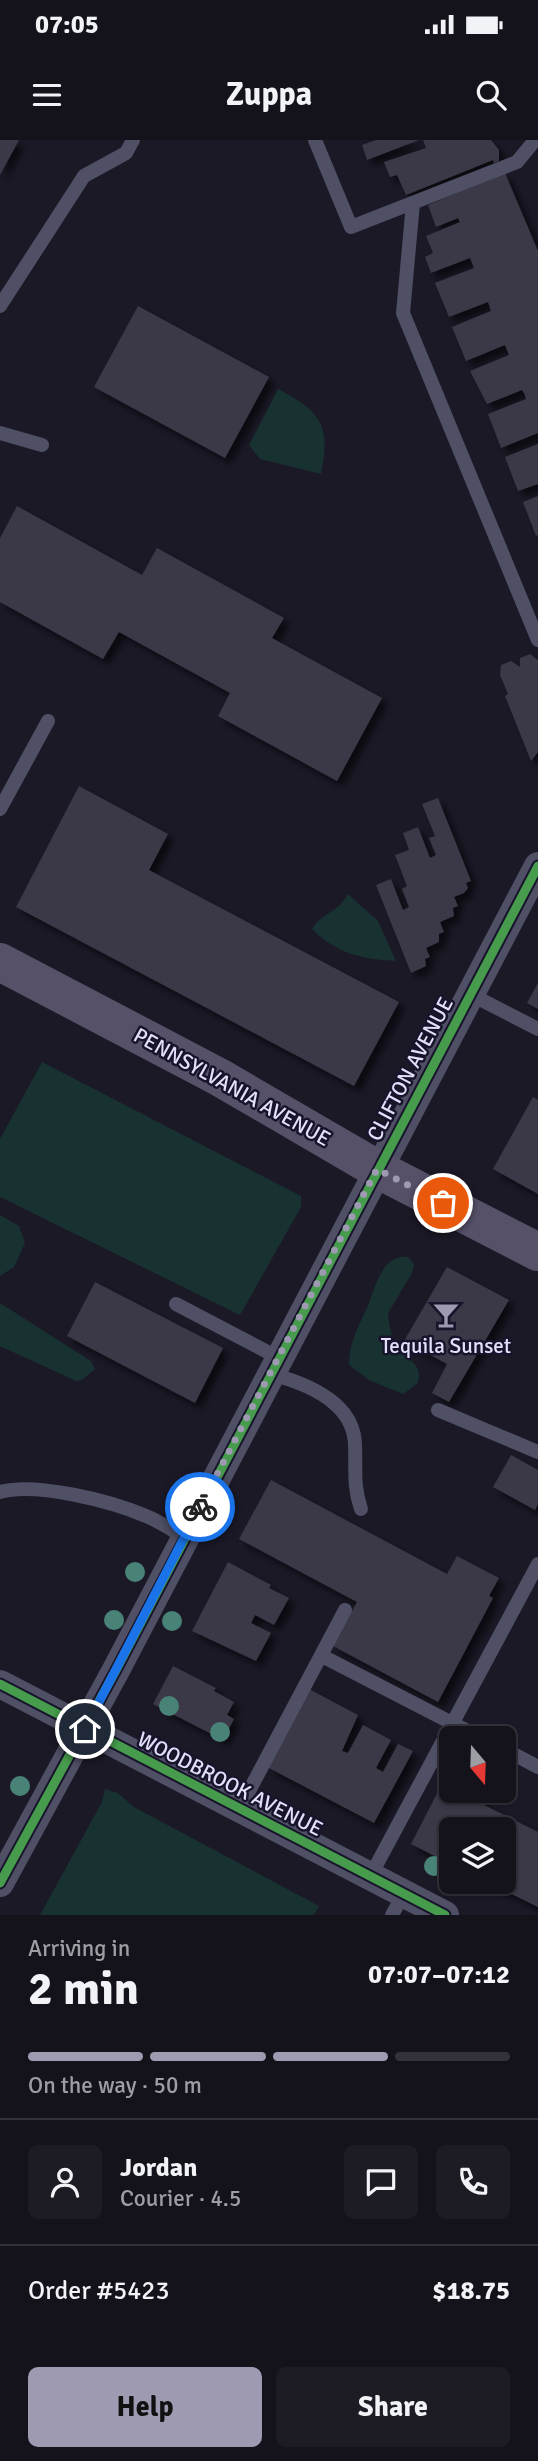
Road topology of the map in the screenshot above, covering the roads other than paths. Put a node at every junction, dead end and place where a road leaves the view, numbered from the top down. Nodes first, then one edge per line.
1 (133, 140) edge
2 (315, 140) edge
3 (535, 140) edge
4 (413, 203) junction
5 (0, 306) edge
6 (0, 433) edge
7 (42, 445) dead end
8 (538, 640) edge
9 (48, 721) dead end
10 (0, 809) edge
11 (538, 866) edge
12 (5, 969) edge
13 (470, 994) junction
14 (538, 1029) edge
15 (377, 1169) junction
16 (538, 1252) edge
17 (176, 1304) dead end
18 (275, 1366) junction
19 (438, 1410) dead end
20 (538, 1452) edge
21 (0, 1492) edge
22 (361, 1509) dead end
23 (184, 1537) junction
24 (538, 1564) edge
25 (345, 1610) dead end
26 (322, 1656) junction
27 (0, 1684) edge
28 (453, 1723) junction
29 (459, 1726) edge
30 (85, 1729) junction
31 (516, 1755) edge
32 (538, 1767) edge
33 (240, 1808) junction
34 (371, 1875) junction
35 (0, 1883) edge
36 (398, 1904) edge
37 (445, 1915) edge

1 - 5 lane
2 - 4 lane
3 - 4 lane
4 - 8 lane
6 - 7 lane
9 - 10 lane
11 - 13 street, CLIFTON AVENUE
12 - 15 main road, PENNSYLVANIA AVENUE
13 - 14 lane
13 - 15 street, CLIFTON AVENUE
15 - 16 main road, PENNSYLVANIA AVENUE
15 - 18 street, CLIFTON AVENUE
17 - 18 lane
18 - 22 lane
18 - 23 street, CLIFTON AVENUE
19 - 20 lane
21 - 23 lane
23 - 30 street, CLIFTON AVENUE
24 - 28 lane
25 - 26 lane
26 - 28 lane
26 - 33 lane
27 - 30 street, WOODBROOK AVENUE
28 - 29 lane
28 - 34 lane
30 - 33 street, WOODBROOK AVENUE
30 - 35 street, CLIFTON AVENUE
31 - 32 lane
33 - 34 street, WOODBROOK AVENUE
34 - 36 street, WOODBROOK AVENUE
36 - 37 street, WOODBROOK AVENUE

